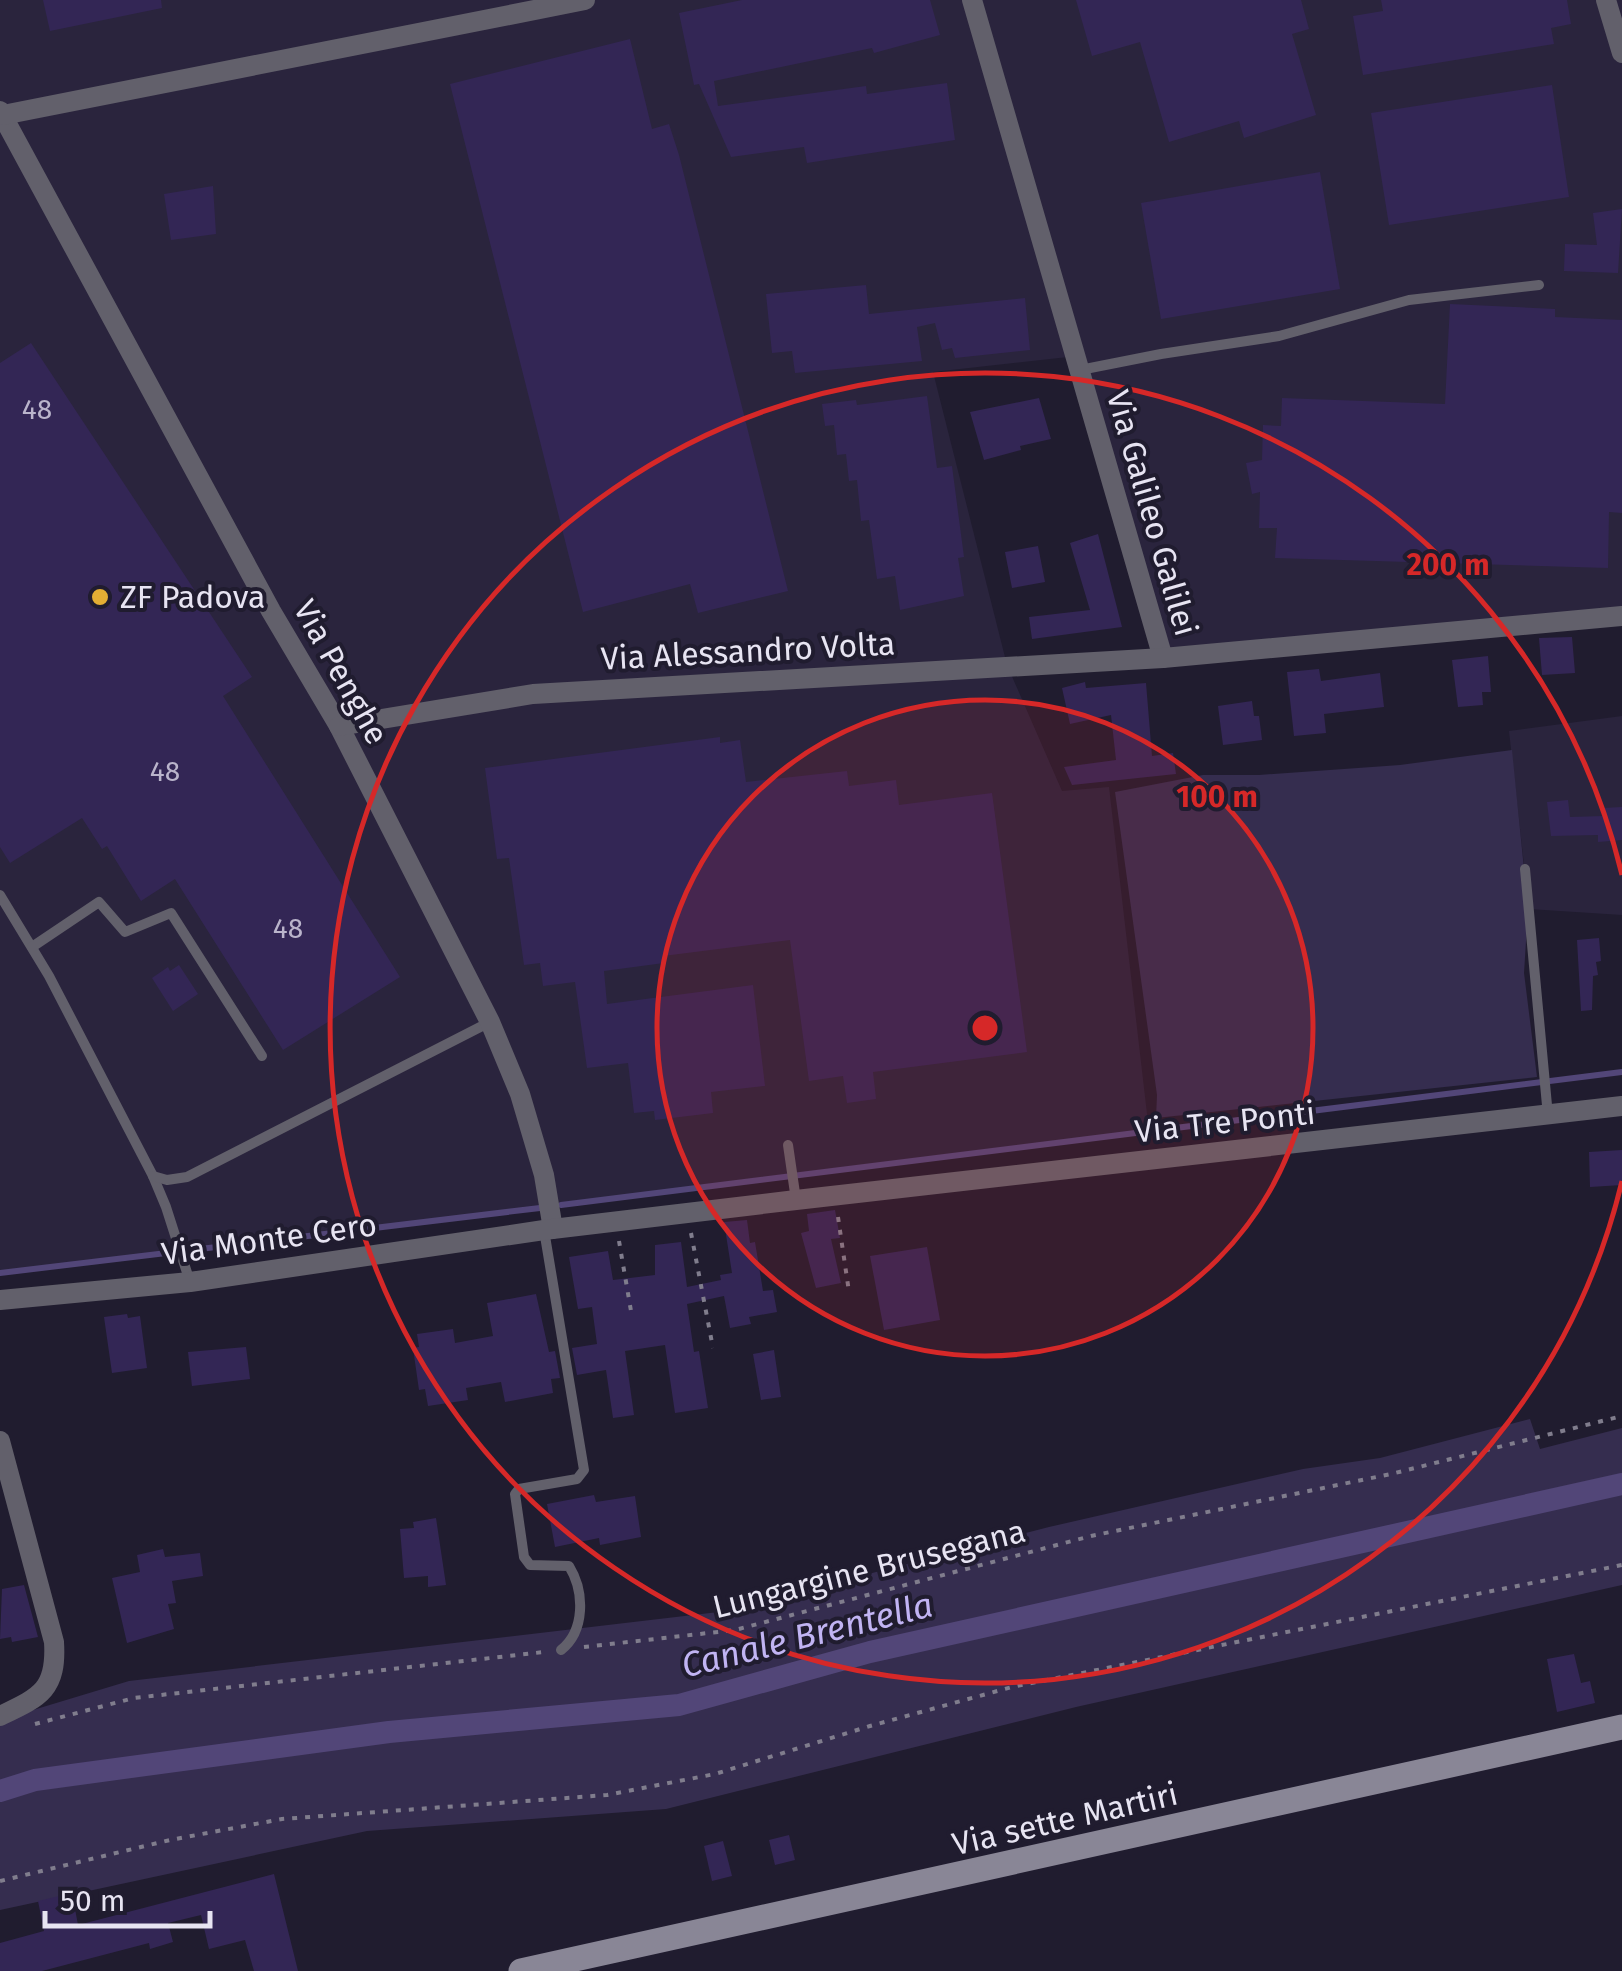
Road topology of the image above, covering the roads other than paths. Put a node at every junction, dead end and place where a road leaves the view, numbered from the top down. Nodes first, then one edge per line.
1 (585, 0) edge
2 (972, 0) edge
3 (1606, 0) edge
4 (1622, 53) edge
5 (1, 114) edge
6 (1539, 285) dead end
7 (1079, 371) junction
8 (1622, 616) edge
9 (1163, 658) junction
10 (339, 726) junction
11 (1525, 869) dead end
12 (0, 895) edge
13 (32, 947) junction
14 (490, 1022) junction
15 (262, 1056) dead end
16 (1622, 1106) edge
17 (1548, 1116) junction
18 (788, 1145) dead end
19 (152, 1176) junction
20 (796, 1200) junction
21 (548, 1229) junction
22 (188, 1275) junction
23 (0, 1300) edge
24 (0, 1442) edge
25 (561, 1650) road end
26 (0, 1716) edge
27 (1622, 1727) edge
28 (522, 1971) edge

1 - 5 street
2 - 7 street, Via Galileo Galilei
3 - 4 street
5 - 10 street, Via Penghe
6 - 7 lane
7 - 9 street, Via Galileo Galilei
8 - 9 street, Via Galileo Galilei
9 - 10 street, Via Alessandro Volta
10 - 14 street, Via Penghe
11 - 17 lane
12 - 13 lane
13 - 15 lane
13 - 19 lane
14 - 19 lane
14 - 21 street, Via Penghe
16 - 17 street, Via Tre Ponti
17 - 20 street, Via Tre Ponti
18 - 20 lane
19 - 22 lane
20 - 21 street, Via Tre Ponti
21 - 22 street, Via Monte Cero
21 - 25 lane
22 - 23 street, Via Monte Cero
24 - 26 street
27 - 28 main road, Via sette Martiri

